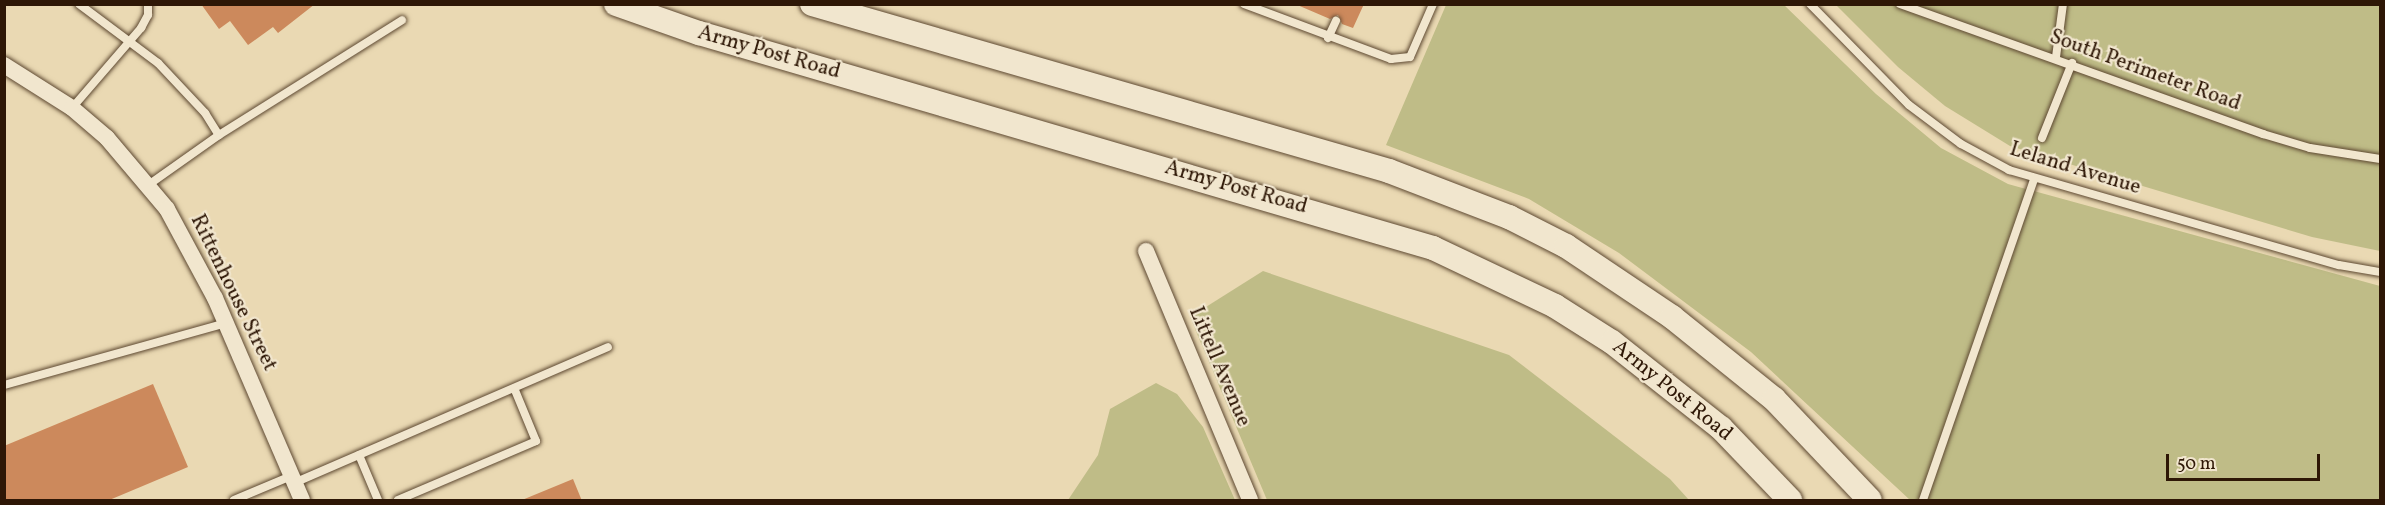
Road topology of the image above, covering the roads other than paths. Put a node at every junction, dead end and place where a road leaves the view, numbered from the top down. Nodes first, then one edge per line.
1 (79, 4) edge
2 (148, 4) edge
3 (616, 4) edge
4 (812, 4) edge
5 (1244, 4) edge
6 (1433, 4) edge
7 (1810, 4) edge
8 (1900, 4) edge
9 (2063, 4) edge
10 (402, 20) dead end
11 (1336, 21) dead end
12 (1328, 38) junction
13 (129, 41) junction
14 (2056, 57) junction
15 (2072, 63) junction
16 (4, 64) edge
17 (72, 108) junction
18 (219, 135) junction
19 (2042, 138) dead end
20 (2380, 159) edge
21 (2034, 179) junction
22 (148, 185) junction
23 (1146, 251) dead end
24 (2380, 272) edge
25 (226, 323) junction
26 (608, 347) dead end
27 (4, 385) edge
28 (514, 388) junction
29 (359, 455) junction
30 (292, 480) junction
31 (234, 501) edge
32 (302, 501) edge
33 (378, 501) edge
34 (398, 501) edge
35 (1250, 501) edge
36 (1790, 501) edge
37 (1870, 501) edge
38 (1923, 501) edge

1 - 13 lane
2 - 13 lane
3 - 36 main road, Army Post Road
4 - 37 main road
5 - 12 lane
6 - 12 lane
7 - 21 lane, Leland Avenue
8 - 14 lane, South Perimeter Road
9 - 14 lane
10 - 18 lane
11 - 12 lane
13 - 17 lane
13 - 18 lane
14 - 15 lane, South Perimeter Road
15 - 19 lane
15 - 20 lane, South Perimeter Road
16 - 17 street, Rittenhouse Street
17 - 22 street, Rittenhouse Street
18 - 22 lane
21 - 24 lane, Leland Avenue
21 - 38 lane
22 - 25 street, Rittenhouse Street
23 - 35 street, Littell Avenue
25 - 27 lane
25 - 30 street, Rittenhouse Street
26 - 28 lane
28 - 29 lane
28 - 34 lane
29 - 30 lane
29 - 33 lane
30 - 31 lane
30 - 32 street, Rittenhouse Street

